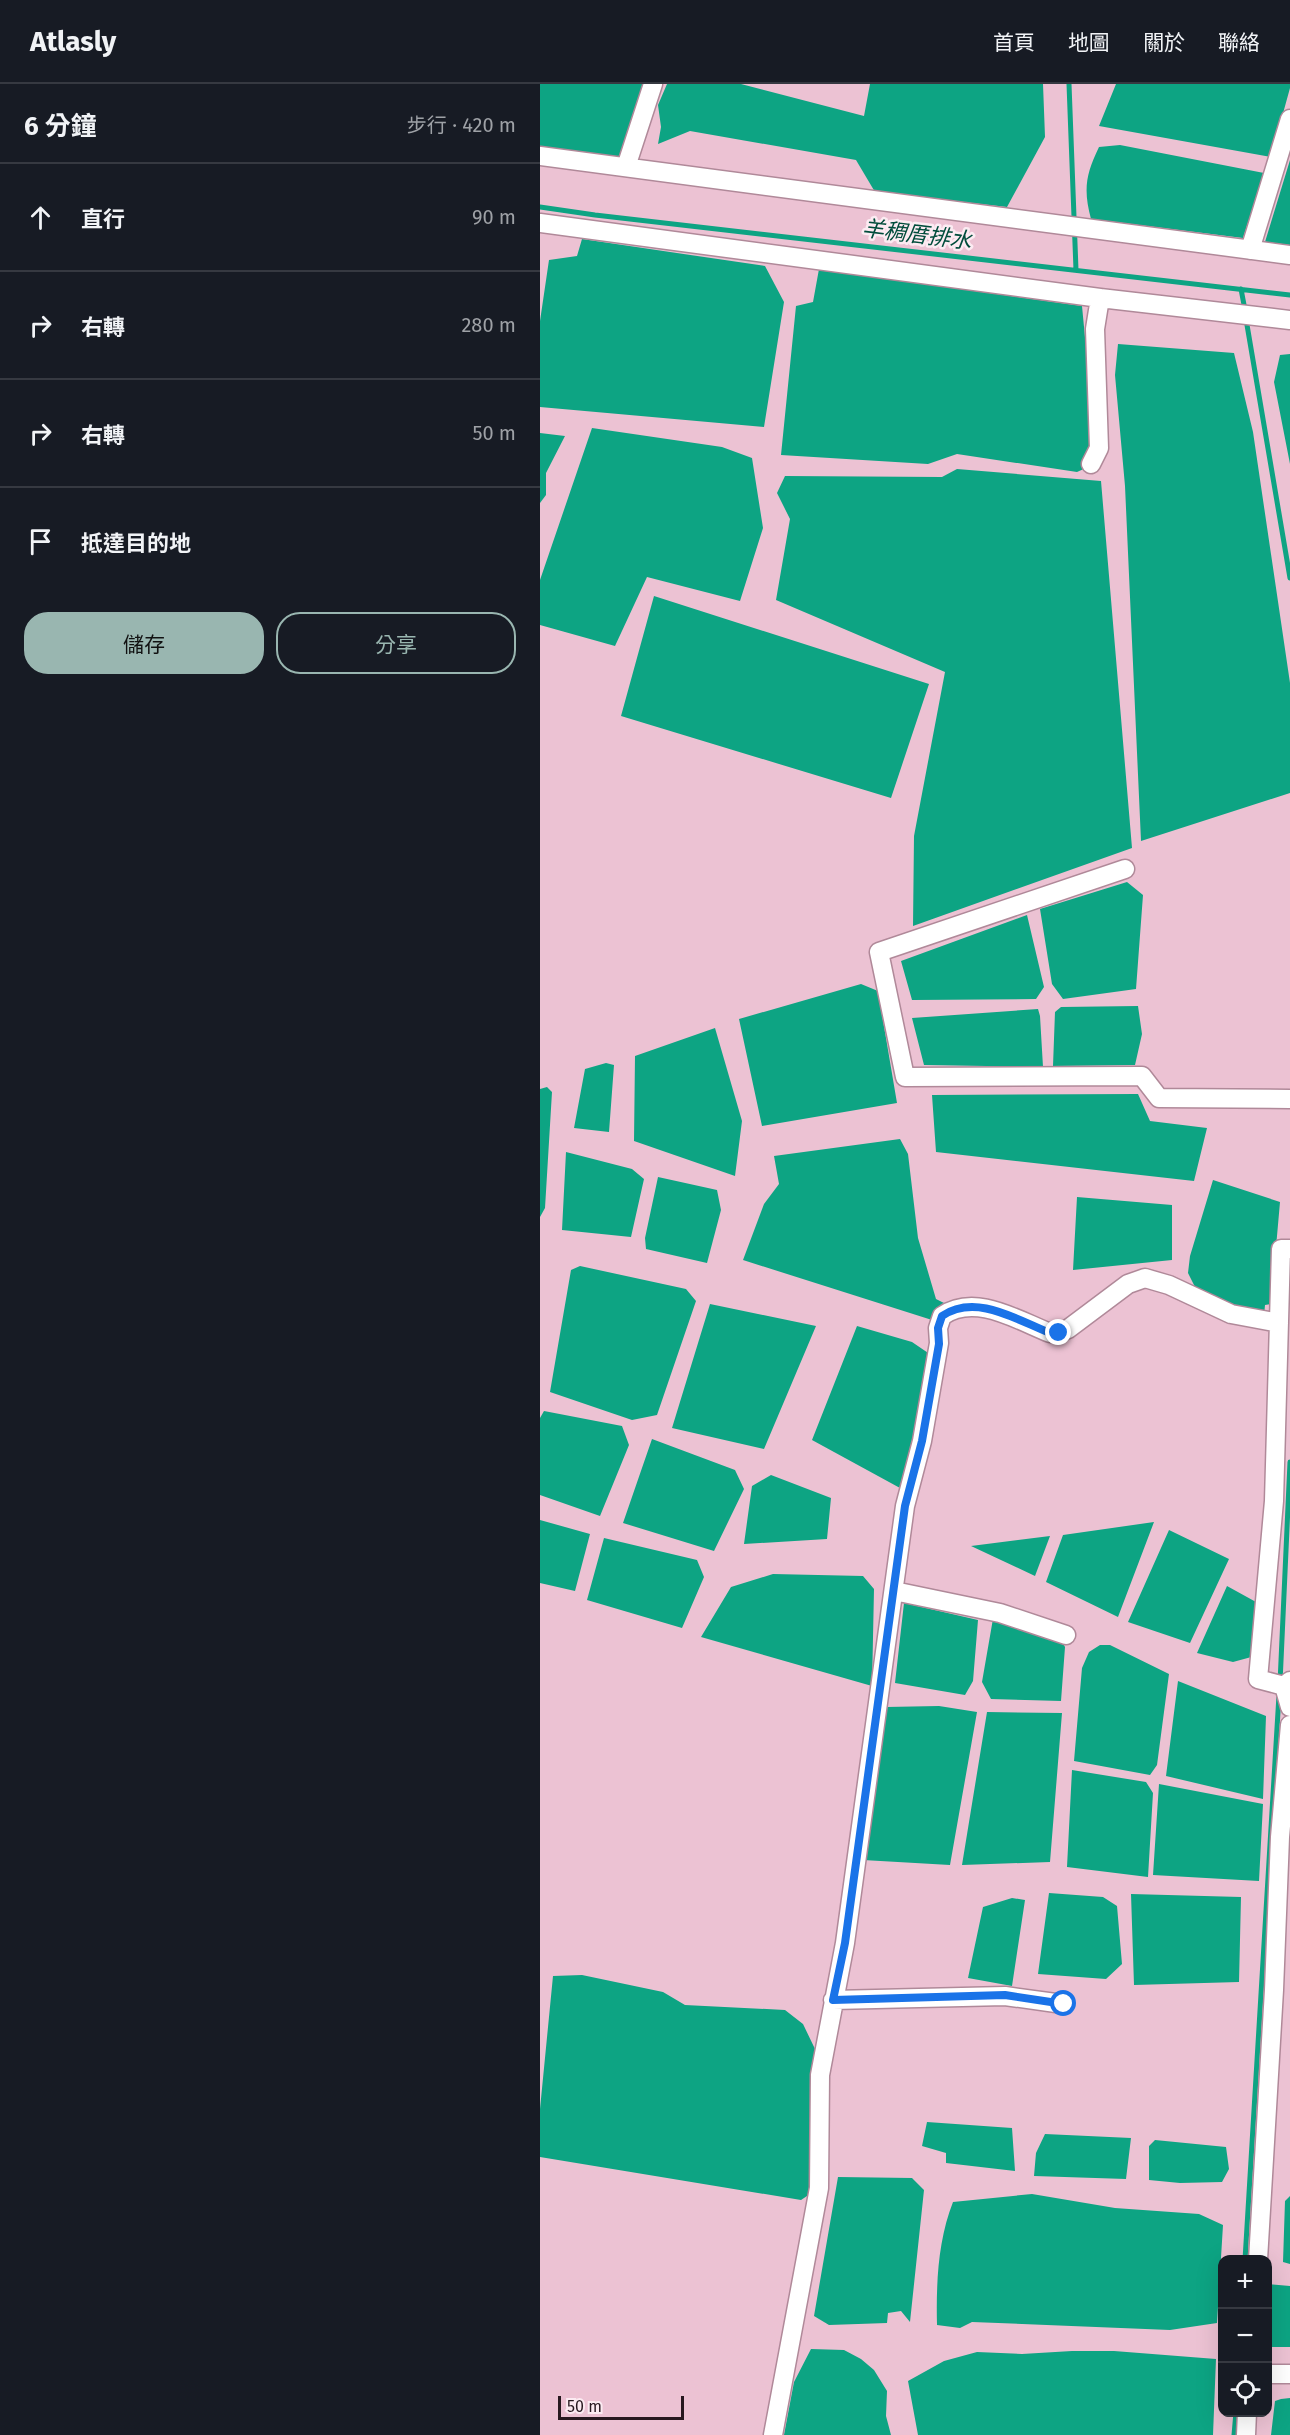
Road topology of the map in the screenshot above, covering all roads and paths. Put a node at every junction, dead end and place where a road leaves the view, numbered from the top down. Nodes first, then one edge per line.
1 (653, 84) edge
2 (1290, 120) edge
3 (540, 156) edge
4 (626, 167) junction
5 (540, 223) edge
6 (1250, 250) junction
7 (1290, 255) edge
8 (1100, 298) junction
9 (1290, 320) edge
10 (1091, 464) dead end
11 (1125, 869) dead end
12 (1290, 1099) edge
13 (1290, 1249) edge
14 (1279, 1323) junction
15 (894, 1591) junction
16 (1066, 1635) dead end
17 (1281, 1683) edge
18 (1290, 1707) edge
19 (1290, 1725) edge
20 (833, 2000) junction
21 (1064, 2004) dead end
22 (1258, 2255) edge
23 (1272, 2374) edge
24 (1290, 2374) edge
25 (1247, 2417) edge
26 (773, 2435) edge
27 (1246, 2435) edge

1 - 4 street
2 - 6 street
3 - 4 street
4 - 6 street
5 - 8 street
6 - 7 street
8 - 9 street
8 - 10 street
11 - 12 street
13 - 14 street
14 - 15 street
14 - 17 street
15 - 16 street
15 - 20 street
17 - 18 street
19 - 22 street
20 - 21 street
20 - 26 street
23 - 24 street
25 - 27 street

